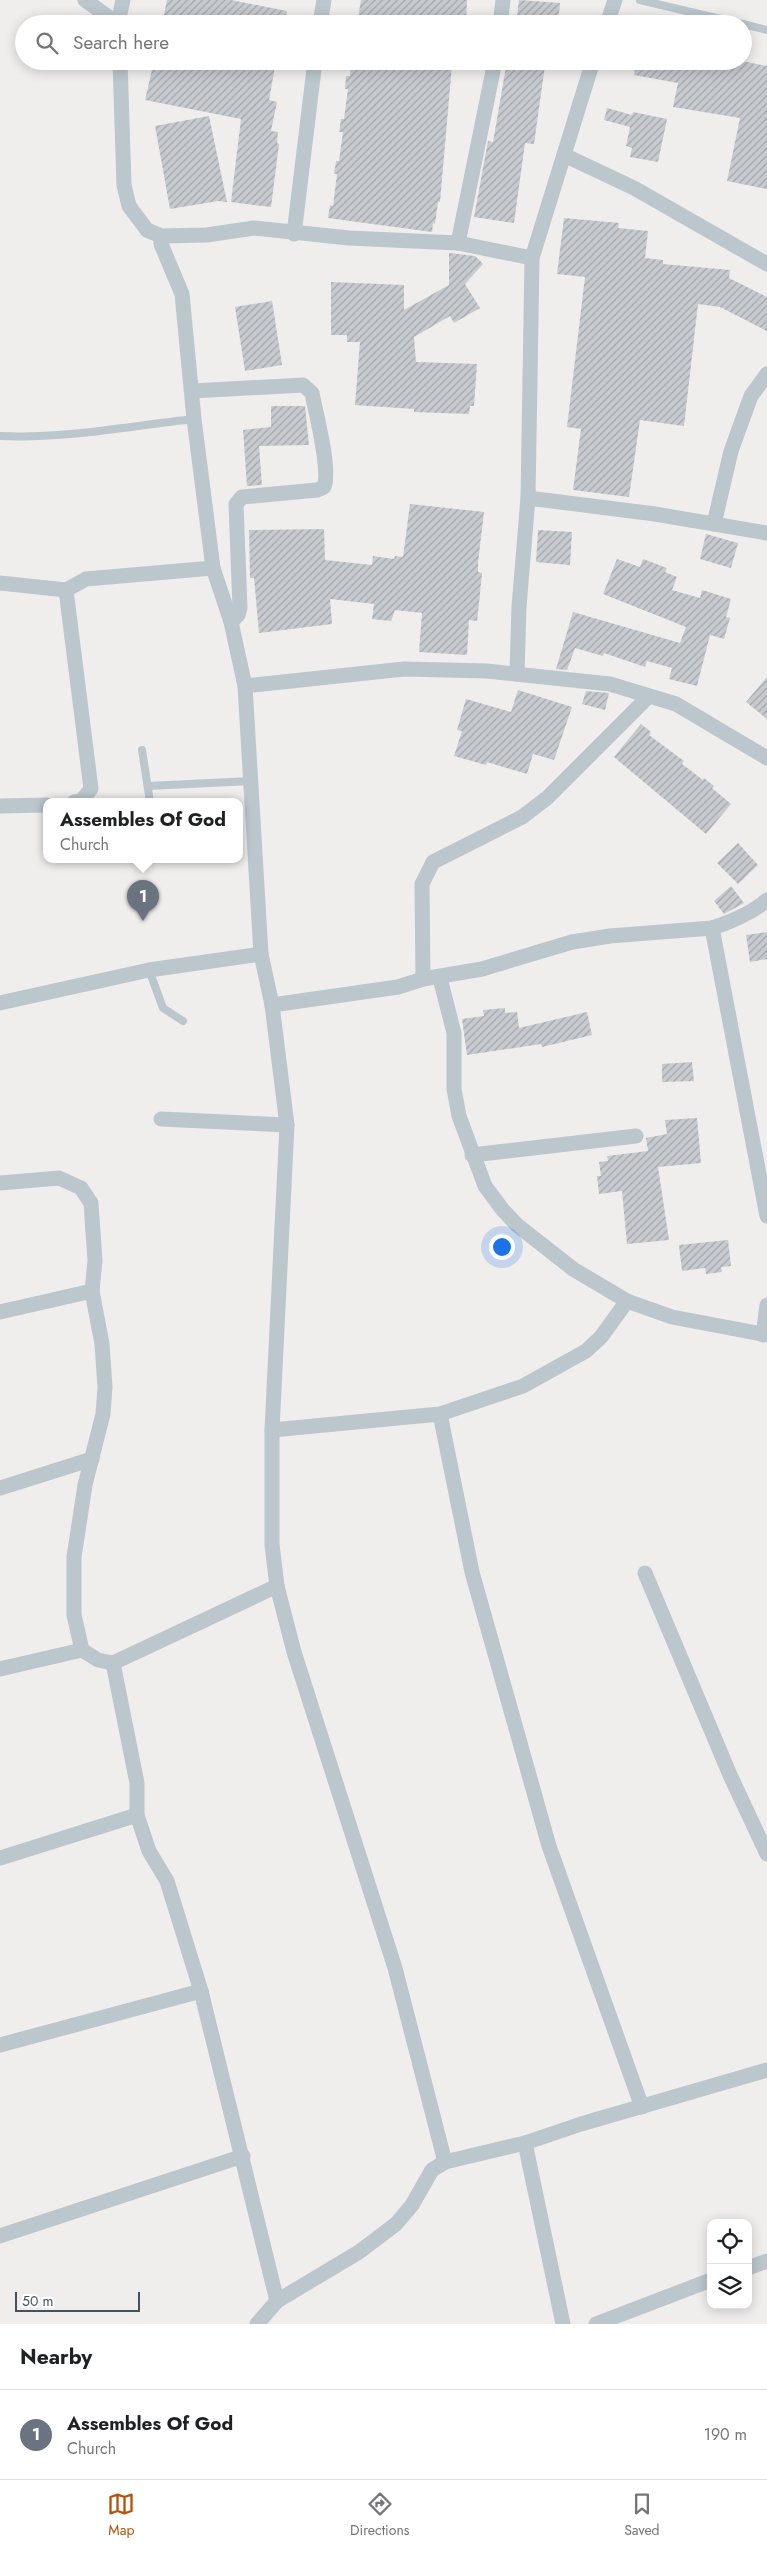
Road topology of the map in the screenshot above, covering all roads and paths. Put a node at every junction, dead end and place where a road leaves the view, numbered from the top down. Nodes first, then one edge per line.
1 (85, 0) edge
2 (122, 0) edge
3 (324, 0) edge
4 (503, 0) edge
5 (616, 0) edge
6 (640, 0) edge
7 (106, 15) edge
8 (120, 15) edge
9 (322, 15) edge
10 (501, 15) edge
11 (610, 15) edge
12 (704, 15) edge
13 (752, 26) edge
14 (767, 30) edge
15 (120, 70) edge
16 (314, 70) edge
17 (493, 70) edge
18 (591, 70) edge
19 (564, 155) junction
20 (294, 234) junction
21 (161, 236) junction
22 (458, 243) junction
23 (532, 258) junction
24 (767, 264) edge
25 (767, 374) edge
26 (192, 391) junction
27 (194, 419) junction
28 (0, 436) edge
29 (528, 498) junction
30 (714, 524) junction
31 (767, 533) edge
32 (213, 568) junction
33 (0, 583) edge
34 (66, 590) junction
35 (231, 622) junction
36 (517, 674) junction
37 (245, 686) junction
38 (648, 697) junction
39 (142, 750) dead end
40 (767, 758) edge
41 (251, 782) junction
42 (148, 786) junction
43 (83, 798) edge
44 (150, 798) edge
45 (43, 805) edge
46 (0, 806) edge
47 (767, 900) edge
48 (712, 928) junction
49 (261, 954) junction
50 (149, 970) junction
51 (440, 978) junction
52 (423, 980) junction
53 (0, 1003) edge
54 (272, 1006) junction
55 (183, 1021) dead end
56 (161, 1120) dead end
57 (286, 1125) junction
58 (636, 1136) dead end
59 (472, 1155) junction
60 (0, 1182) edge
61 (767, 1216) edge
62 (92, 1291) junction
63 (627, 1302) junction
64 (767, 1305) edge
65 (0, 1312) edge
66 (765, 1335) edge
67 (440, 1414) junction
68 (272, 1430) junction
69 (92, 1459) junction
70 (0, 1488) edge
71 (644, 1574) dead end
72 (277, 1586) junction
73 (82, 1650) junction
74 (113, 1663) junction
75 (0, 1670) edge
76 (137, 1815) junction
77 (767, 1854) edge
78 (0, 1858) edge
79 (200, 1991) junction
80 (0, 2045) edge
81 (767, 2070) edge
82 (642, 2107) junction
83 (525, 2143) junction
84 (243, 2156) junction
85 (444, 2162) junction
86 (0, 2236) edge
87 (767, 2261) edge
88 (752, 2267) edge
89 (707, 2282) edge
90 (277, 2301) junction
91 (256, 2324) edge
92 (563, 2324) edge
93 (596, 2324) edge

1 - 7 street
2 - 8 street
3 - 9 street
4 - 10 street
5 - 11 street
6 - 12 lane
13 - 14 lane
15 - 21 street
16 - 20 street
17 - 22 street
18 - 19 street
19 - 23 street
19 - 24 street
20 - 21 street
20 - 22 street
21 - 26 street
22 - 23 street
23 - 29 street
25 - 30 street
26 - 27 street
26 - 35 street
27 - 28 lane
27 - 32 street
29 - 30 street
29 - 36 street
30 - 31 street
32 - 34 street
32 - 35 street
33 - 34 street
34 - 43 street
35 - 37 street
36 - 37 street
36 - 38 street
37 - 41 street
38 - 40 street
38 - 52 street
39 - 42 lane
41 - 42 lane
41 - 49 street
42 - 44 lane
45 - 46 street
47 - 48 street
48 - 51 street
48 - 61 street
49 - 50 street
49 - 54 street
50 - 53 street
50 - 55 lane
51 - 52 street
51 - 59 street
52 - 54 street
54 - 57 street
56 - 57 street
57 - 68 street
58 - 59 street
59 - 63 street
60 - 62 street
62 - 65 street
62 - 69 street
63 - 66 street
63 - 67 street
64 - 66 street
67 - 68 street
67 - 82 street
68 - 72 street
69 - 70 street
69 - 73 street
71 - 77 street
72 - 74 street
72 - 85 street
73 - 74 street
73 - 75 street
74 - 76 street
76 - 78 street
76 - 79 street
79 - 80 street
79 - 84 street
81 - 82 street
82 - 83 street
83 - 85 street
83 - 92 street
84 - 86 street
84 - 90 street
85 - 90 street
87 - 88 street
89 - 93 street
90 - 91 street

